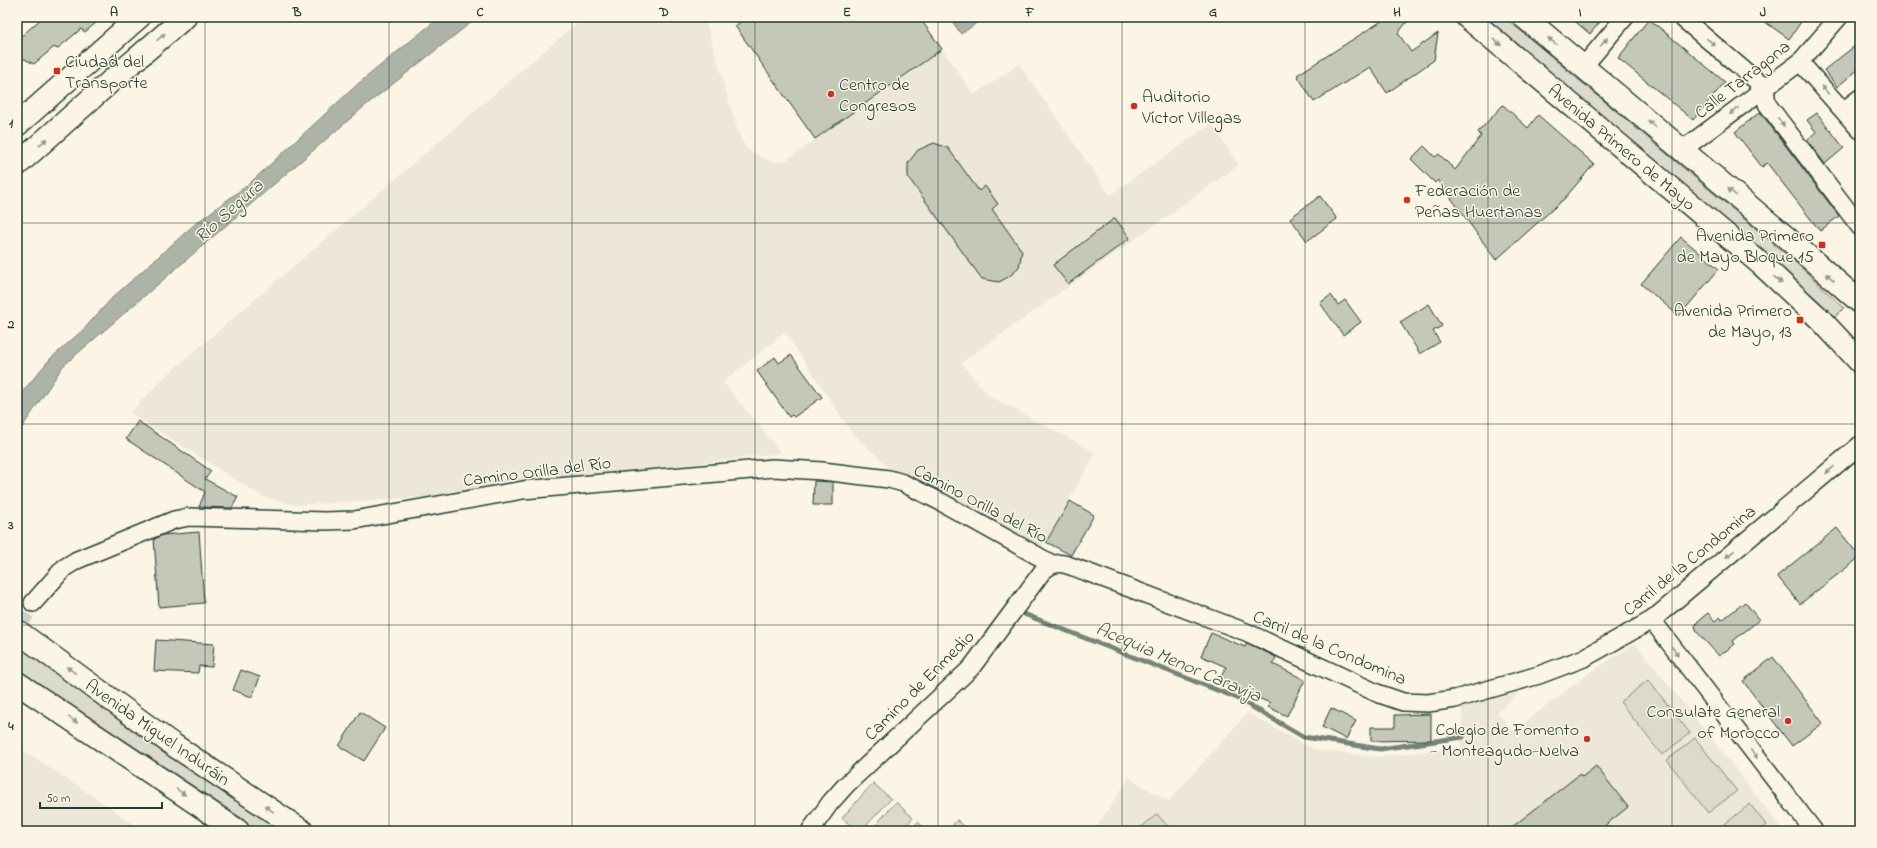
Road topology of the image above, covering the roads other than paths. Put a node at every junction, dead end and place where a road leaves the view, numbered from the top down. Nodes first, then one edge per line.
1 (139, 17) edge
2 (185, 17) edge
3 (1467, 17) edge
4 (1524, 17) edge
5 (1625, 17) edge
6 (1681, 17) edge
7 (1835, 18) edge
8 (1800, 62) junction
9 (1583, 67) junction
10 (1765, 88) junction
11 (48, 98) junction
12 (1860, 98) edge
13 (1844, 110) junction
14 (17, 114) edge
15 (17, 125) edge
16 (1860, 130) edge
17 (1682, 150) junction
18 (17, 165) edge
19 (1860, 227) edge
20 (1860, 302) edge
21 (1860, 362) edge
22 (1860, 445) edge
23 (1052, 564) junction
24 (33, 604) tunnel mouth
25 (1652, 620) junction
26 (17, 631) edge
27 (17, 683) edge
28 (238, 831) edge
29 (302, 831) edge
30 (810, 831) edge
31 (1814, 831) edge

1 - 11 main road
18 -> 2 main road
3 -> 21 main road, Avenida Primero de Mayo
9 -> 4 main road, Avenida Primero de Mayo
9 -> 5 street
6 -> 10 street
7 - 8 street, Calle Tarragona
8 - 10 street, Calle Tarragona
13 -> 8 street
17 -> 9 main road, Avenida Primero de Mayo
10 -> 17 street, Calle Tarragona
10 -> 19 street
11 - 14 street
11 - 15 main road
12 - 13 street
13 - 16 street
20 -> 17 main road, Avenida Primero de Mayo
22 -> 25 street, Carril de la Condomina
23 - 24 street, Camino Orilla del Río
23 - 25 street, Carril de la Condomina
23 - 30 street, Camino de Enmedio
25 -> 31 street
29 -> 26 main road, Avenida Miguel Induráin
27 -> 28 main road, Avenida Miguel Induráin

